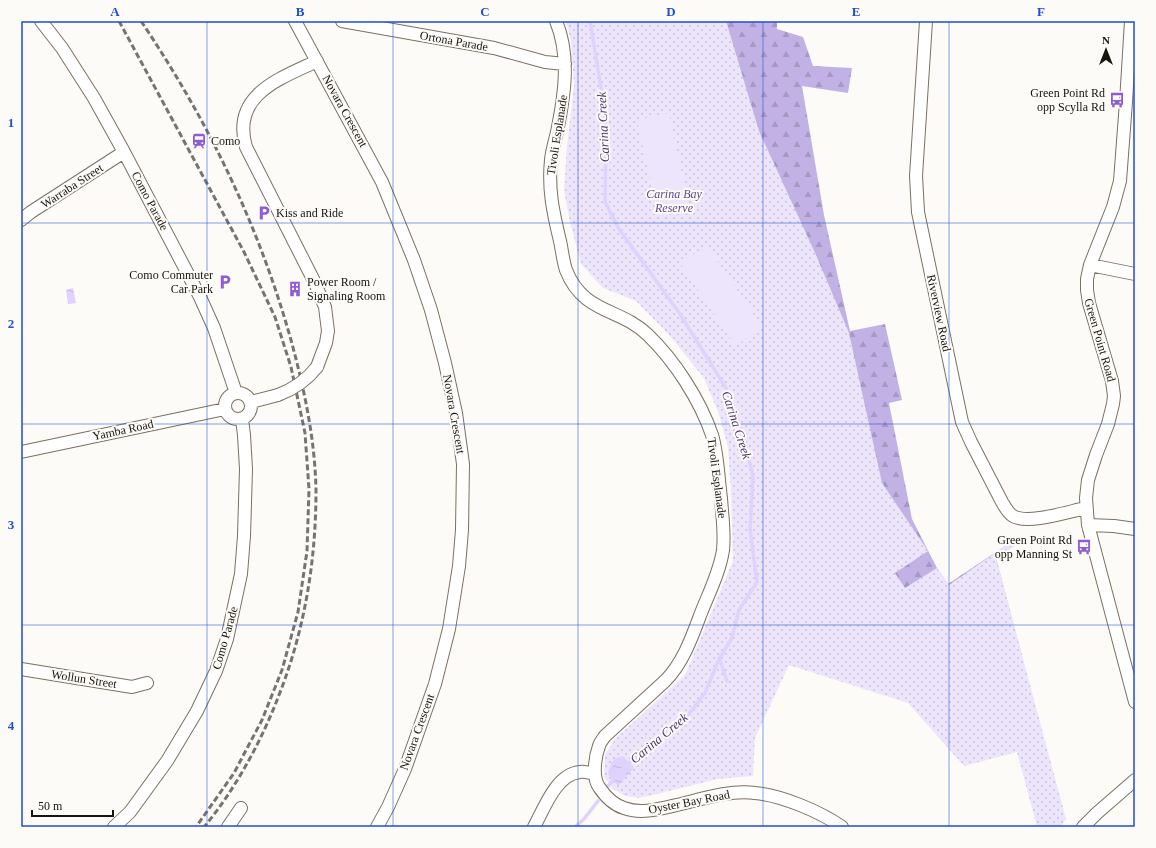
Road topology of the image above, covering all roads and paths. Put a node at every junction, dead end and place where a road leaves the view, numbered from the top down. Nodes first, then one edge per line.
1 (41, 21) edge
2 (294, 21) edge
3 (342, 21) edge
4 (556, 21) edge
5 (926, 21) edge
6 (1131, 21) edge
7 (317, 61) junction
8 (565, 64) junction
9 (1130, 103) edge
10 (124, 152) junction
11 (21, 220) edge
12 (1090, 265) junction
13 (1135, 274) edge
14 (236, 393) junction
15 (251, 402) junction
16 (225, 409) junction
17 (242, 419) junction
18 (21, 452) edge
19 (1086, 508) junction
20 (1088, 525) junction
21 (1135, 529) edge
22 (21, 669) edge
23 (147, 683) dead end
24 (1135, 702) edge
25 (595, 774) junction
26 (1135, 780) edge
27 (240, 808) dead end
28 (114, 827) edge
29 (228, 827) edge
30 (377, 827) edge
31 (534, 827) edge
32 (842, 827) edge
33 (1083, 827) edge

1 - 10 street, Como Parade
2 - 7 street, Novara Crescent
3 - 8 street, Ortona Parade
4 - 8 street, Tivoli Esplanade
5 - 19 street, Riverview Road
6 - 9 street, Green Point Road
7 - 15 street, bridge
7 - 30 street, Novara Crescent
8 - 25 street, Tivoli Esplanade
9 - 12 street, Green Point Road
10 - 11 street, Warraba Street
10 - 14 street, Como Parade
12 - 13 street
12 - 19 street, Green Point Road
14 - 15 street
14 - 16 street
15 - 17 street
16 - 17 street
16 - 18 street, Yamba Road
17 - 28 street, Como Parade
19 - 20 street, Green Point Road
20 - 21 street
20 - 24 street, Green Point Road
22 - 23 street, Wollun Street
25 - 31 street
25 - 32 street, Oyster Bay Road
26 - 33 street
27 - 29 street

